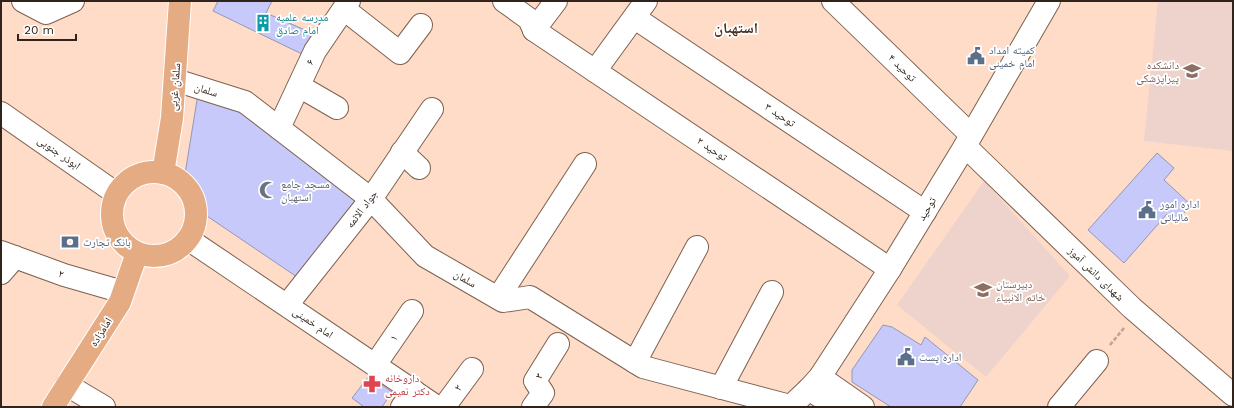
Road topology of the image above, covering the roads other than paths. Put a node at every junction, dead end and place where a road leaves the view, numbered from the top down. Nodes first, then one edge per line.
1 (23, 1) edge
2 (73, 1) edge
3 (180, 1) edge
4 (504, 1) edge
5 (556, 1) edge
6 (833, 1) edge
7 (1049, 1) edge
8 (347, 5) edge
9 (640, 9) edge
10 (421, 25) dead end
11 (534, 30) junction
12 (595, 71) junction
13 (175, 80) junction
14 (299, 86) junction
15 (337, 108) dead end
16 (432, 109) dead end
17 (1, 113) edge
18 (279, 128) junction
19 (968, 141) junction
20 (402, 152) junction
21 (585, 164) dead end
22 (419, 168) dead end
23 (163, 173) junction
24 (117, 194) junction
25 (371, 199) junction
26 (925, 212) junction
27 (188, 238) junction
28 (697, 247) dead end
29 (137, 253) junction
30 (6, 260) edge
31 (890, 269) junction
32 (123, 292) junction
33 (772, 292) dead end
34 (498, 298) junction
35 (287, 305) junction
36 (412, 311) dead end
37 (558, 344) dead end
38 (1097, 361) road end
39 (635, 362) junction
40 (375, 365) junction
41 (472, 369) dead end
42 (814, 383) junction
43 (67, 385) junction
44 (721, 388) junction
45 (1233, 395) edge
46 (408, 399) edge
47 (53, 407) edge
48 (104, 407) edge
49 (437, 407) edge
50 (444, 407) edge
51 (533, 407) edge
52 (790, 407) edge
53 (836, 407) edge
54 (864, 407) edge
55 (1059, 407) edge

1 - 2 street
3 - 13 main road, سلمان غربی
4 - 11 street, توحید ۲
5 - 11 street
6 - 19 street, توحید ۴
7 - 19 street, توحید
8 - 10 street
8 - 14 street, ۶
9 - 12 street
9 - 26 street, توحید ۳
11 - 12 street, توحید ۲
12 - 31 street, توحید ۲
13 - 18 street, سلمان
13 - 23 main road, سلمان غربی
14 - 15 street
14 - 18 street, ۶
16 - 20 street, جواد الائمه
17 - 24 street, ابوذر جنوبی
18 - 25 street, سلمان
19 - 26 street, توحید
19 - 45 street, شهدای دانش آموز
20 - 22 street
20 - 25 street, جواد الائمه
21 - 34 street
23 - 24 main road
23 - 27 main road
24 - 29 main road
25 - 34 street, سلمان
25 - 35 street, جواد الائمه
26 - 31 street, توحید
27 - 29 main road
27 - 35 street, امام خمینی
28 - 39 street
29 - 32 main road, امامزاده
30 - 32 street, ۲
31 - 42 street, توحید
32 - 43 main road, امامزاده
33 - 44 street
34 - 39 street, سلمان
35 - 40 street, امام خمینی
36 - 40 street, ۱
37 - 51 street, ۳
38 - 55 street
39 - 44 street, سلمان
40 - 46 street, امام خمینی
41 - 50 street, ۲
42 - 52 street, توحید
42 - 53 street
42 - 54 street
43 - 47 main road, امامزاده
43 - 48 street
44 - 52 street, سلمان
46 - 49 street, امام خمینی

